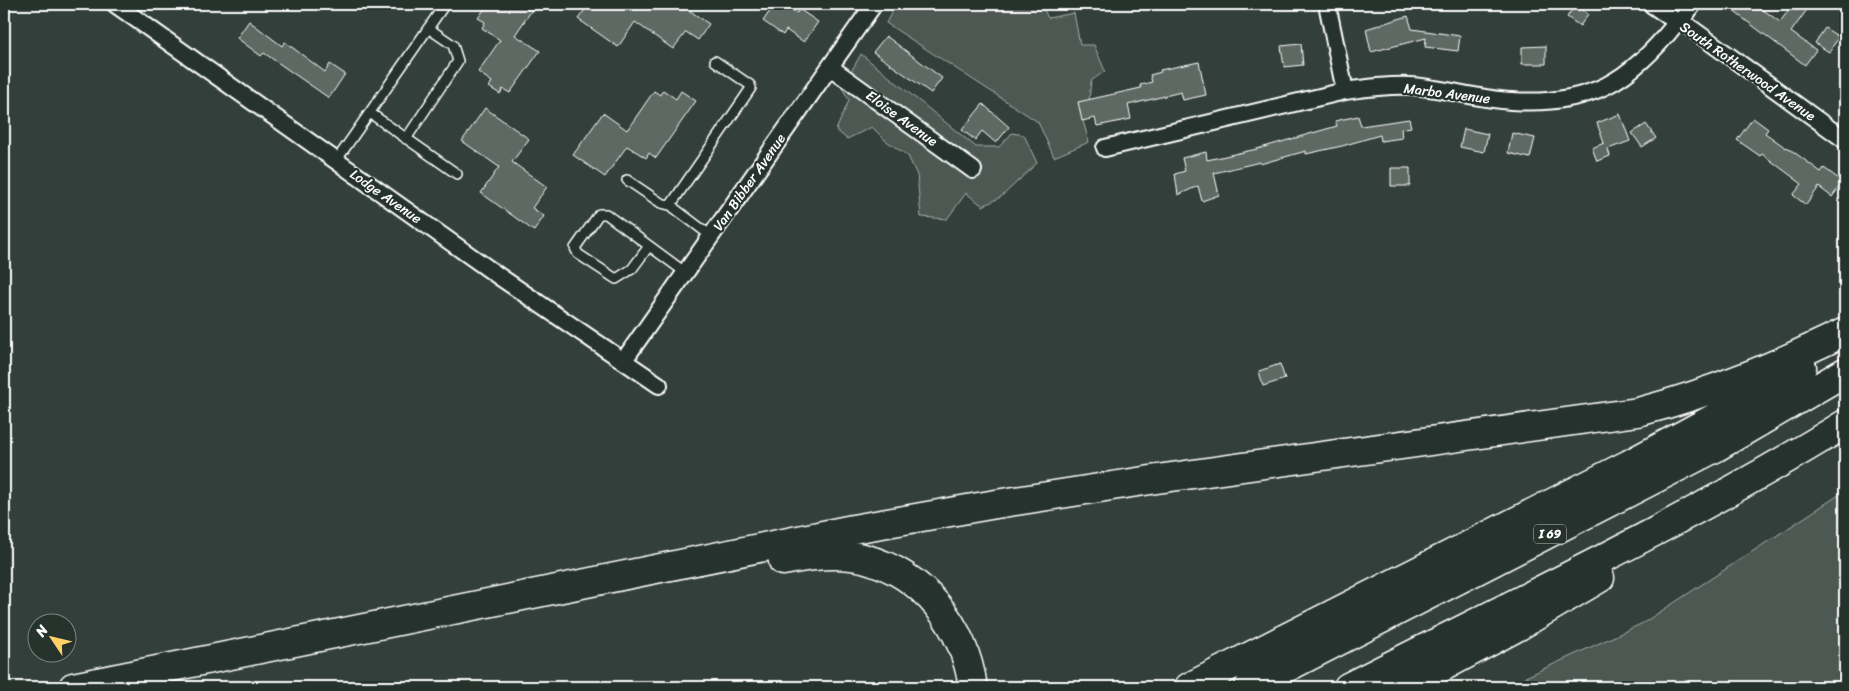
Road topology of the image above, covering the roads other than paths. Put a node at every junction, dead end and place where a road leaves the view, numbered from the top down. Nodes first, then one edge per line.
1 (115, 4) edge
2 (445, 4) edge
3 (874, 4) edge
4 (1327, 4) edge
5 (1651, 4) edge
6 (1693, 4) edge
7 (1679, 21) junction
8 (428, 28) junction
9 (715, 61) dead end
10 (830, 67) junction
11 (1345, 91) junction
12 (370, 113) junction
13 (406, 138) junction
14 (1845, 140) edge
15 (1105, 148) dead end
16 (336, 161) junction
17 (973, 170) dead end
18 (457, 174) dead end
19 (627, 180) dead end
20 (672, 206) junction
21 (711, 236) junction
22 (649, 246) junction
23 (686, 273) junction
24 (1845, 332) edge
25 (1845, 338) edge
26 (624, 360) junction
27 (1845, 372) edge
28 (659, 385) dead end
29 (1845, 424) edge
30 (1765, 472) junction
31 (73, 687) edge
32 (160, 687) edge
33 (973, 687) edge
34 (1189, 687) edge
35 (1249, 687) edge
36 (1348, 687) edge
37 (1406, 687) edge

1 - 16 street, Lodge Avenue
2 - 8 lane
3 - 10 street, Van Bibber Avenue
4 - 11 street
5 - 7 street, South Rotherwood Avenue
6 - 7 street, Marbo Avenue
7 - 11 street, Marbo Avenue
7 - 14 street, South Rotherwood Avenue
8 - 12 lane
8 - 13 lane
9 - 20 lane
10 - 17 street, Eloise Avenue
10 - 21 street, Van Bibber Avenue
11 - 15 street, Marbo Avenue
12 - 13 lane
12 - 16 lane
13 - 18 lane
16 - 26 street, Lodge Avenue
19 - 20 lane
20 - 21 lane
21 - 23 street, Van Bibber Avenue
22 - 22 lane
22 - 23 lane
23 - 26 street, Van Bibber Avenue
24 - 31 highway
25 - 34 highway
26 - 28 street, Lodge Avenue
27 - 35 highway, I 69
29 - 30 highway
30 - 36 highway
30 - 37 highway
32 - 33 highway

